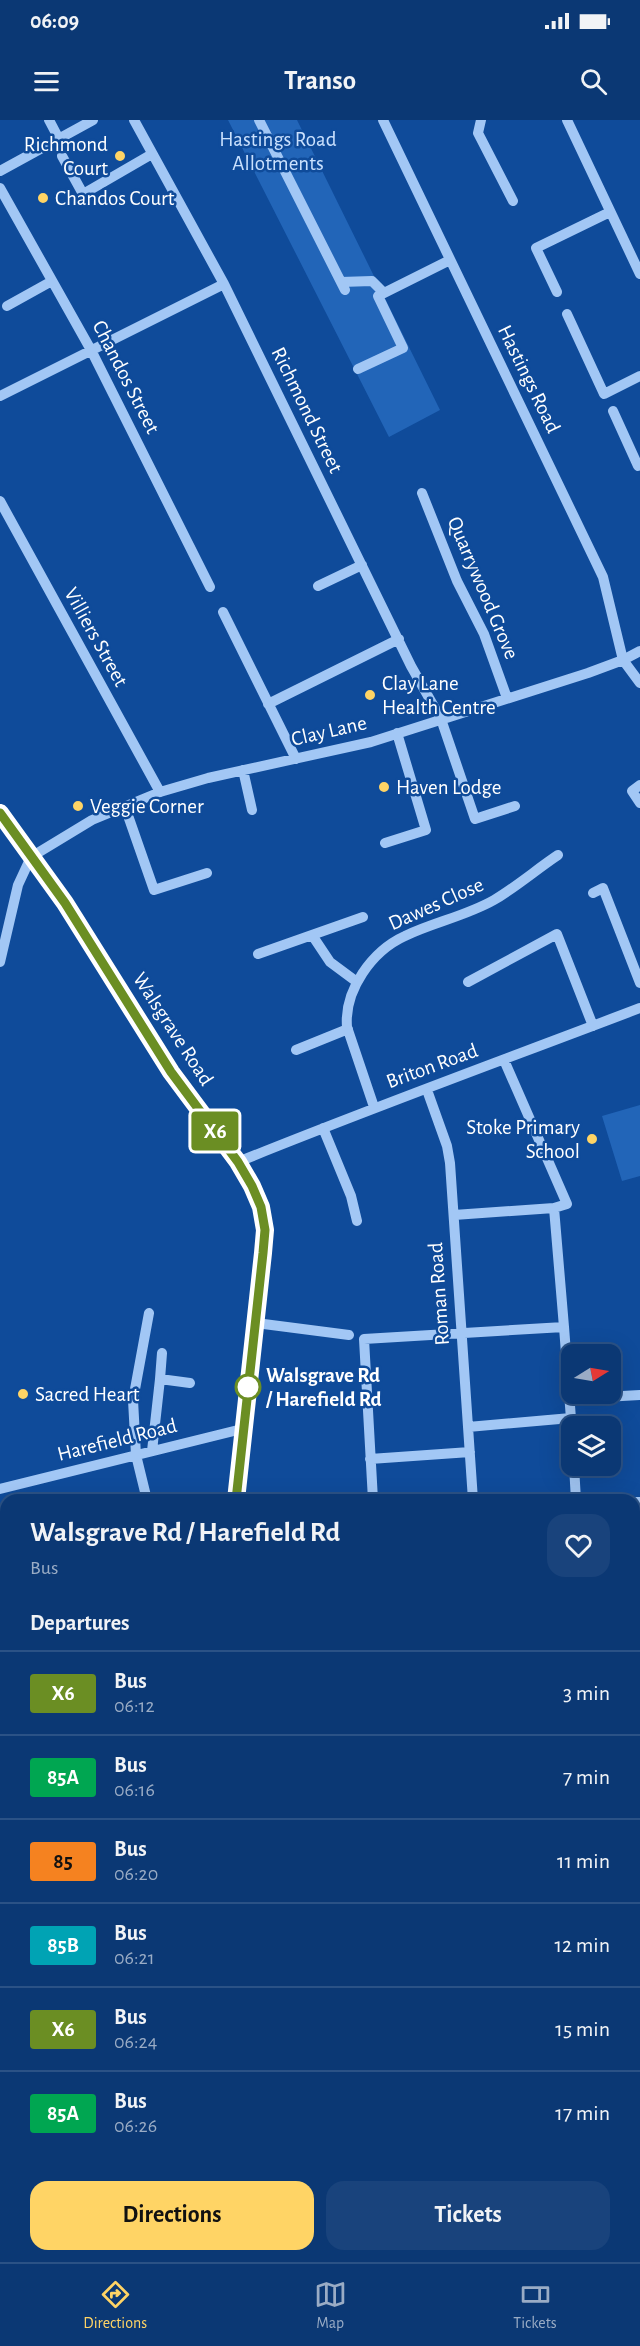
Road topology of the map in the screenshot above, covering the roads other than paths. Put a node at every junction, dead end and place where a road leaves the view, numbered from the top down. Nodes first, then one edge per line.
1 (49, 120) edge
2 (93, 120) edge
3 (134, 120) edge
4 (259, 120) edge
5 (383, 120) edge
6 (481, 120) edge
7 (567, 120) edge
8 (59, 139) junction
9 (152, 154) junction
10 (62, 156) dead end
11 (0, 171) edge
12 (0, 188) edge
13 (513, 201) dead end
14 (610, 212) junction
15 (450, 260) junction
16 (640, 273) edge
17 (52, 281) junction
18 (224, 284) junction
19 (557, 292) dead end
20 (384, 293) junction
21 (7, 306) dead end
22 (567, 314) dead end
23 (91, 350) junction
24 (358, 369) dead end
25 (640, 376) edge
26 (0, 396) edge
27 (613, 411) dead end
28 (640, 464) edge
29 (422, 493) dead end
30 (0, 501) edge
31 (362, 565) junction
32 (318, 586) dead end
33 (210, 587) dead end
34 (223, 612) dead end
35 (399, 639) junction
36 (640, 651) edge
37 (623, 660) junction
38 (640, 683) edge
39 (507, 698) junction
40 (268, 704) junction
41 (441, 719) junction
42 (397, 734) junction
43 (296, 759) junction
44 (243, 771) junction
45 (640, 785) edge
46 (160, 792) junction
47 (640, 803) edge
48 (514, 806) dead end
49 (125, 807) junction
50 (252, 810) dead end
51 (0, 813) edge
52 (385, 843) dead end
53 (558, 855) dead end
54 (31, 857) junction
55 (207, 873) dead end
56 (593, 893) dead end
57 (363, 917) dead end
58 (312, 935) junction
59 (258, 954) dead end
60 (0, 963) edge
61 (357, 981) junction
62 (468, 982) dead end
63 (640, 983) edge
64 (640, 1008) edge
65 (593, 1026) junction
66 (348, 1029) junction
67 (296, 1050) dead end
68 (504, 1060) junction
69 (427, 1090) junction
70 (374, 1107) junction
71 (323, 1128) junction
72 (238, 1162) junction
73 (554, 1208) junction
74 (454, 1215) junction
75 (357, 1221) dead end
76 (149, 1313) dead end
77 (256, 1323) junction
78 (564, 1328) junction
79 (462, 1334) junction
80 (349, 1335) dead end
81 (565, 1344) edge
82 (162, 1353) dead end
83 (160, 1378) junction
84 (190, 1383) dead end
85 (640, 1395) edge
86 (621, 1396) edge
87 (561, 1419) edge
88 (468, 1427) junction
89 (242, 1429) junction
90 (152, 1451) junction
91 (470, 1452) junction
92 (136, 1455) junction
93 (370, 1459) junction
94 (575, 1476) edge
95 (0, 1489) edge
96 (146, 1494) edge
97 (237, 1494) edge
98 (373, 1494) edge
99 (473, 1494) edge
100 (576, 1494) edge

1 - 8 street
2 - 8 street
3 - 9 street, Richmond Street
4 - 20 street
5 - 15 street, Hastings Road
6 - 13 street
7 - 14 street
8 - 11 street
9 - 10 street
9 - 18 street, Richmond Street
12 - 17 street, Chandos Street
14 - 16 street
14 - 19 street
15 - 20 street
15 - 37 street, Hastings Road
17 - 21 street
17 - 23 street, Chandos Street
18 - 23 street
18 - 31 street, Richmond Street
20 - 24 street
22 - 25 street
23 - 26 street
23 - 33 street, Chandos Street
27 - 28 street
29 - 39 street, Quarrywood Grove
30 - 46 street, Villiers Street
31 - 32 street
31 - 35 street, Richmond Street
34 - 40 street
35 - 40 street
35 - 41 street, Richmond Street
36 - 37 street, Clay Lane
37 - 38 street
37 - 39 street, Clay Lane
39 - 41 street, Clay Lane
40 - 43 street
41 - 42 street, Clay Lane
41 - 48 street, Richmond Street
42 - 43 street, Clay Lane
42 - 52 street
43 - 44 street, Clay Lane
44 - 46 street, Clay Lane
44 - 50 street
45 - 47 street
46 - 49 street, Clay Lane
49 - 54 street, Clay Lane
49 - 55 street
51 - 54 highway, Walsgrave Road
53 - 61 street, Dawes Close
54 - 60 street
54 - 72 highway, Walsgrave Road
56 - 63 street
57 - 58 street
58 - 59 street
58 - 61 street
61 - 66 street, Dawes Close
62 - 65 street
64 - 65 street, Briton Road
65 - 68 street, Briton Road
66 - 67 street
66 - 70 street, Dawes Close
68 - 69 street, Briton Road
68 - 73 street
69 - 70 street, Briton Road
69 - 74 street, Roman Road
70 - 71 street, Briton Road
71 - 72 street, Briton Road
71 - 75 street
72 - 77 highway, Walsgrave Road
73 - 74 street
73 - 78 street
74 - 79 street, Roman Road
76 - 92 street
77 - 80 street
77 - 89 highway, Walsgrave Road
78 - 79 street
78 - 81 street
79 - 88 street, Roman Road
79 - 93 street
82 - 83 street
83 - 84 street
83 - 90 street
85 - 86 street
87 - 88 street
88 - 91 street, Roman Road
89 - 90 street, Harefield Road
89 - 97 highway, Walsgrave Road
90 - 92 street, Harefield Road
91 - 93 street
91 - 99 street, Roman Road
92 - 95 street, Harefield Road
92 - 96 street
93 - 98 street
94 - 100 street

